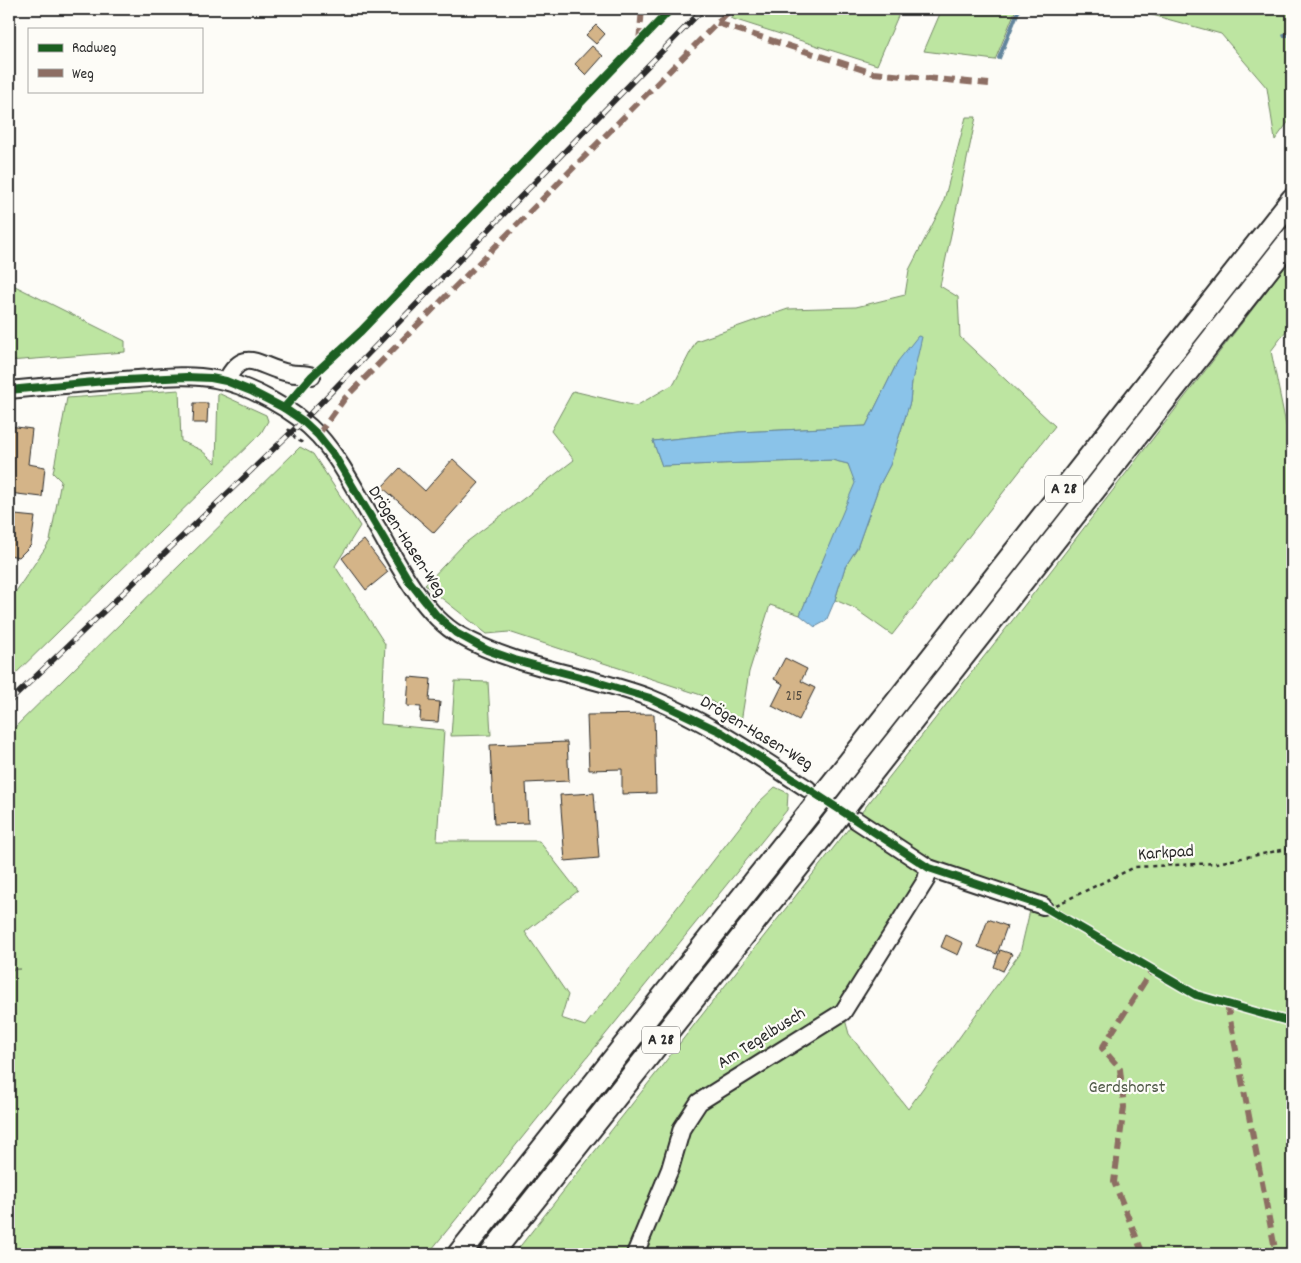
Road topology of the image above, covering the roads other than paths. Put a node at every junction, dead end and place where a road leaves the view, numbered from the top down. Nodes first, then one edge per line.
1 (1292, 200) edge
2 (1292, 238) edge
3 (312, 376) dead end
4 (216, 382) junction
5 (9, 390) edge
6 (808, 789) dead end
7 (856, 820) dead end
8 (929, 868) junction
9 (1046, 907) road end
10 (459, 1254) edge
11 (491, 1254) edge
12 (635, 1254) edge

1 - 10 highway, A 28, bridge
2 - 11 highway, A 28, bridge
3 - 4 street
4 - 5 street, Drögen-Hasen-Weg
4 - 6 street, Drögen-Hasen-Weg
7 - 8 street
8 - 9 street
8 - 12 street, Am Tegelbusch

